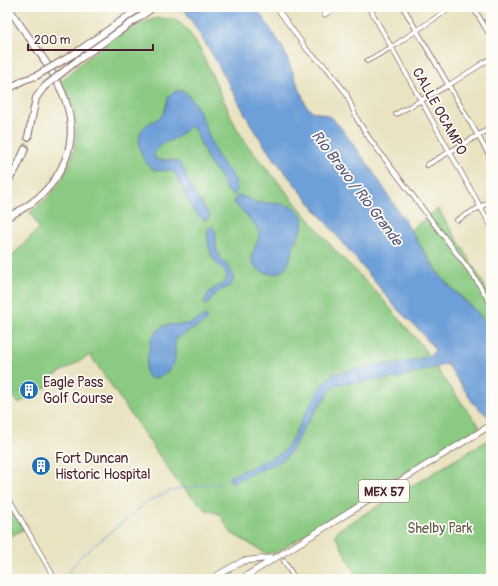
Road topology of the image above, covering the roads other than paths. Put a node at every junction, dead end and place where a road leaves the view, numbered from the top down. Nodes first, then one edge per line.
1 (141, 7) edge
2 (154, 7) edge
3 (276, 7) edge
4 (337, 7) edge
5 (369, 7) edge
6 (403, 7) edge
7 (452, 7) edge
8 (473, 7) edge
9 (10, 10) edge
10 (324, 14) dead end
11 (417, 30) junction
12 (491, 37) edge
13 (392, 47) junction
14 (491, 58) edge
15 (367, 60) dead end
16 (449, 85) junction
17 (7, 90) edge
18 (421, 101) junction
19 (396, 114) dead end
20 (491, 128) edge
21 (478, 136) junction
22 (28, 137) tunnel mouth
23 (25, 149) tunnel mouth
24 (450, 152) junction
25 (491, 158) edge
26 (427, 165) dead end
27 (7, 182) edge
28 (491, 201) edge
29 (480, 207) junction
30 (7, 217) edge
31 (457, 220) dead end
32 (491, 226) edge
33 (491, 304) edge
34 (491, 425) edge
35 (7, 495) edge
36 (276, 557) junction
37 (284, 561) dead end
38 (216, 576) dead end
39 (246, 576) dead end
40 (55, 579) edge
41 (295, 579) edge

1 - 17 highway, bridge
2 - 22 highway, bridge
3 - 33 street
4 - 10 street
5 - 13 street, CALLE OCAMPO
6 - 11 street
7 - 11 street
8 - 12 street
9 - 30 highway
11 - 13 street
11 - 16 street
13 - 15 street
13 - 18 street, CALLE OCAMPO
14 - 16 street
16 - 18 street
16 - 21 street
18 - 19 street
18 - 24 street, CALLE OCAMPO
20 - 21 street
21 - 24 street
21 - 25 street
23 - 27 highway
24 - 26 street
24 - 29 street, CALLE OCAMPO
28 - 29 street
29 - 31 street
29 - 32 street, CALLE OCAMPO
34 - 36 main road, MEX 57
35 - 40 street
36 - 38 main road
36 - 39 main road
37 - 41 street

